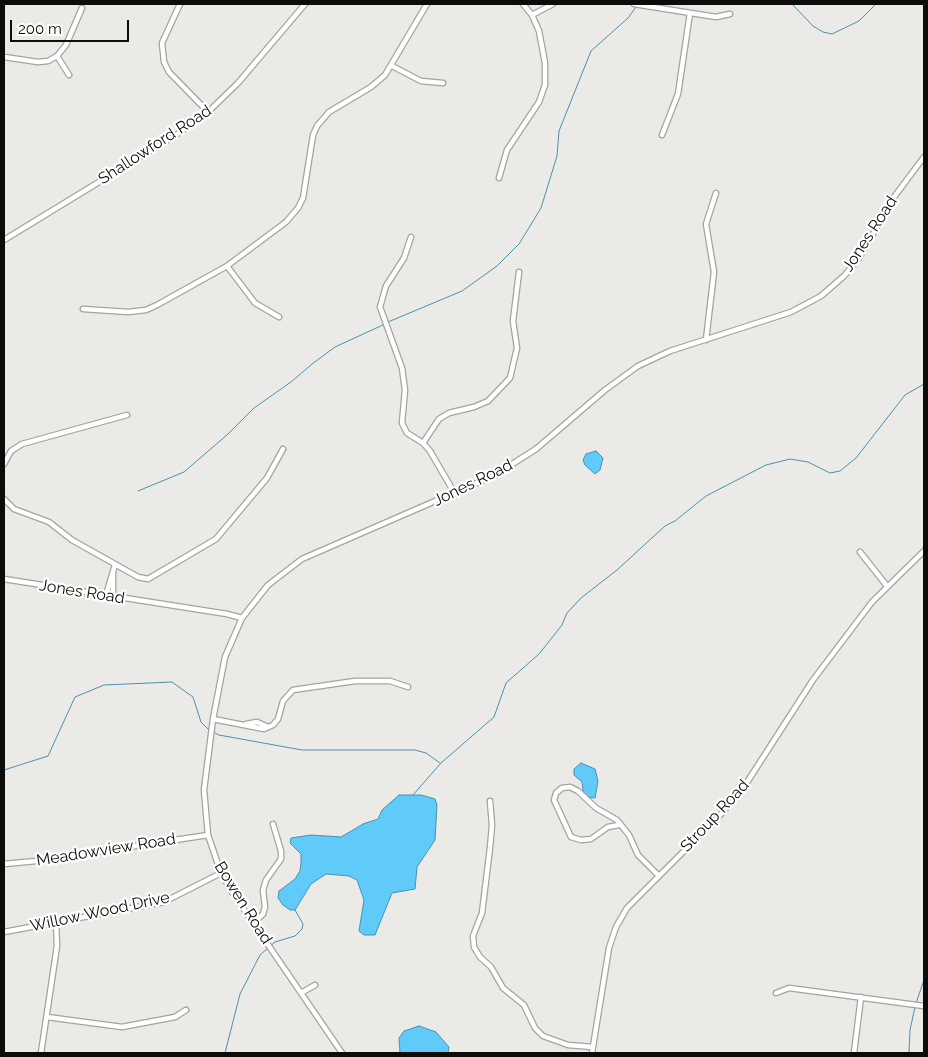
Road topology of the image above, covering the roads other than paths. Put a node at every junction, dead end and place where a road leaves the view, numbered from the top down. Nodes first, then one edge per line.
1 (180, 4) edge
2 (305, 4) edge
3 (428, 4) edge
4 (524, 4) edge
5 (553, 4) edge
6 (634, 4) edge
7 (82, 8) dead end
8 (690, 13) junction
9 (730, 14) dead end
10 (532, 15) junction
11 (57, 56) junction
12 (4, 57) edge
13 (392, 66) junction
14 (71, 73) dead end
15 (443, 84) dead end
16 (208, 112) junction
17 (662, 135) dead end
18 (924, 157) edge
19 (499, 178) dead end
20 (716, 193) dead end
21 (411, 237) dead end
22 (4, 240) edge
23 (227, 266) junction
24 (519, 272) dead end
25 (83, 309) dead end
26 (279, 318) dead end
27 (706, 340) junction
28 (127, 415) dead end
29 (423, 443) junction
30 (283, 449) dead end
31 (4, 464) edge
32 (456, 494) junction
33 (4, 499) edge
34 (924, 551) edge
35 (860, 552) dead end
36 (115, 565) junction
37 (113, 573) junction
38 (4, 579) edge
39 (886, 586) junction
40 (106, 595) junction
41 (114, 596) junction
42 (242, 618) junction
43 (408, 687) dead end
44 (213, 719) junction
45 (490, 801) dead end
46 (608, 815) junction
47 (273, 824) dead end
48 (619, 825) junction
49 (608, 827) junction
50 (208, 835) junction
51 (4, 864) edge
52 (221, 873) junction
53 (658, 875) junction
54 (56, 922) junction
55 (254, 923) junction
56 (4, 932) edge
57 (315, 985) dead end
58 (301, 993) junction
59 (776, 993) dead end
60 (861, 997) junction
61 (924, 1006) edge
62 (186, 1010) dead end
63 (47, 1017) junction
64 (593, 1047) junction
65 (41, 1053) edge
66 (342, 1053) edge
67 (592, 1053) edge
68 (854, 1053) edge

1 - 16 street
2 - 16 street, Shallowford Road
3 - 13 street
4 - 10 street
5 - 10 street
6 - 8 street
7 - 11 street
8 - 9 street
8 - 17 street
10 - 19 street
11 - 12 street
11 - 14 street
13 - 15 street
13 - 23 street
16 - 22 street, Shallowford Road
18 - 27 street, Jones Road
20 - 27 street
21 - 29 street
23 - 25 street
23 - 26 street
24 - 29 street
27 - 32 street, Jones Road
28 - 31 street
29 - 32 street
30 - 36 street
32 - 42 street, Jones Road
33 - 36 street
34 - 39 street, Stroup Road
35 - 39 street
36 - 37 street
37 - 40 street
37 - 41 street
38 - 40 street, Jones Road
39 - 53 street, Stroup Road
40 - 41 street, Jones Road
41 - 42 street, Jones Road
42 - 44 street, Bowen Road
43 - 44 street
44 - 50 street, Bowen Road
45 - 64 street
46 - 48 street
46 - 49 street
46 - 49 street
47 - 55 street
48 - 49 street
48 - 53 street
50 - 51 street, Meadowview Road
50 - 52 street, Bowen Road
52 - 54 street, Willow Wood Drive
52 - 55 street, Bowen Road
53 - 64 street, Stroup Road
54 - 56 street, Willow Wood Drive
54 - 63 street
55 - 58 street, Bowen Road
57 - 58 street
58 - 66 street, Bowen Road
59 - 60 street
60 - 61 street
60 - 68 street
62 - 63 street
63 - 65 street
64 - 67 street, Stroup Road

